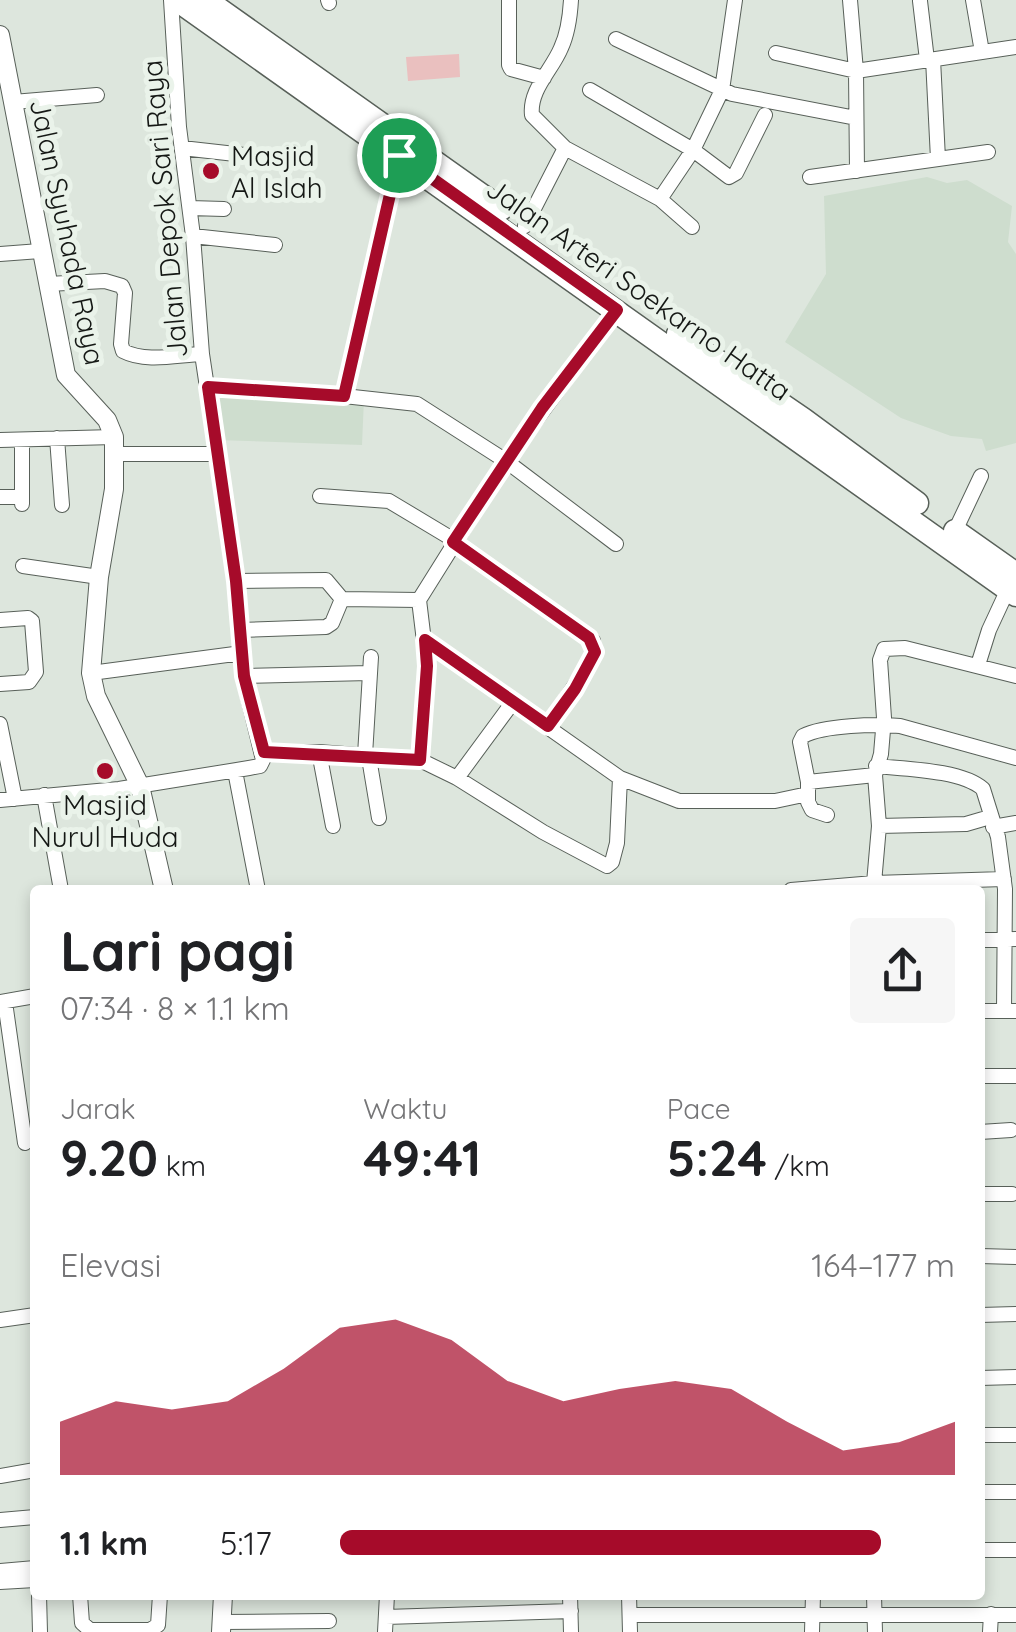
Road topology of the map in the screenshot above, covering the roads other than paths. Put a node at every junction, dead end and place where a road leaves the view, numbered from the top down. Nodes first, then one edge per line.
1 (174, 0) edge
2 (206, 0) edge
3 (509, 0) edge
4 (571, 0) edge
5 (736, 0) edge
6 (850, 0) edge
7 (974, 0) edge
8 (920, 2) edge
9 (0, 35) edge
10 (616, 38) dead end
11 (1016, 47) edge
12 (982, 52) junction
13 (776, 53) dead end
14 (930, 60) junction
15 (856, 71) junction
16 (544, 78) junction
17 (590, 90) dead end
18 (722, 90) junction
19 (96, 95) dead end
20 (13, 102) junction
21 (765, 116) dead end
22 (856, 118) junction
23 (182, 148) junction
24 (564, 148) junction
25 (693, 150) junction
26 (988, 152) dead end
27 (399, 155) junction
28 (254, 156) dead end
29 (938, 159) junction
30 (857, 170) junction
31 (810, 177) dead end
32 (660, 199) junction
33 (190, 208) junction
34 (224, 209) dead end
35 (692, 227) dead end
36 (521, 232) junction
37 (193, 236) junction
38 (275, 245) dead end
39 (40, 251) junction
40 (0, 254) edge
41 (48, 284) junction
42 (617, 310) junction
43 (202, 354) junction
44 (208, 387) junction
45 (344, 396) junction
46 (57, 438) junction
47 (0, 440) edge
48 (22, 440) junction
49 (115, 445) junction
50 (219, 454) junction
51 (506, 461) junction
52 (866, 476) junction
53 (981, 476) dead end
54 (320, 496) dead end
55 (0, 497) edge
56 (62, 505) dead end
57 (955, 532) junction
58 (453, 540) junction
59 (616, 544) dead end
60 (23, 566) dead end
61 (99, 577) junction
62 (1014, 580) edge
63 (236, 581) junction
64 (342, 599) junction
65 (419, 600) junction
66 (0, 620) edge
67 (239, 630) junction
68 (425, 640) junction
69 (242, 653) junction
70 (978, 665) junction
71 (91, 673) junction
72 (244, 676) junction
73 (1016, 676) edge
74 (0, 684) edge
75 (512, 702) junction
76 (0, 724) edge
77 (884, 724) junction
78 (548, 726) junction
79 (264, 752) junction
80 (319, 752) junction
81 (364, 755) junction
82 (1016, 758) edge
83 (420, 760) junction
84 (235, 770) junction
85 (876, 770) junction
86 (456, 778) junction
87 (620, 778) junction
88 (140, 786) junction
89 (808, 788) junction
90 (44, 796) junction
91 (8, 799) edge
92 (827, 815) dead end
93 (379, 818) dead end
94 (992, 822) junction
95 (1016, 824) edge
96 (333, 826) dead end
97 (878, 826) junction
98 (1004, 879) junction
99 (874, 883) junction
100 (61, 885) edge
101 (163, 885) edge
102 (257, 885) edge
103 (862, 885) edge
104 (894, 885) edge
105 (918, 885) edge
106 (1011, 939) edge
107 (985, 940) edge
108 (30, 997) edge
109 (3, 1002) edge
110 (985, 1010) edge
111 (1010, 1011) edge
112 (985, 1076) edge
113 (1016, 1076) edge
114 (28, 1107) edge
115 (1011, 1130) dead end
116 (985, 1132) edge
117 (25, 1143) dead end
118 (985, 1194) edge
119 (1012, 1194) dead end
120 (985, 1256) edge
121 (1016, 1256) edge
122 (1016, 1314) edge
123 (985, 1315) edge
124 (30, 1317) edge
125 (0, 1320) edge
126 (985, 1378) edge
127 (1016, 1378) edge
128 (985, 1435) edge
129 (1016, 1435) edge
130 (30, 1471) edge
131 (0, 1476) edge
132 (985, 1492) edge
133 (1016, 1492) edge
134 (30, 1517) edge
135 (0, 1520) edge
136 (985, 1550) edge
137 (1016, 1550) edge
138 (30, 1568) edge
139 (0, 1571) edge
140 (30, 1580) edge
141 (0, 1582) edge
142 (39, 1600) edge
143 (80, 1600) edge
144 (160, 1600) edge
145 (222, 1600) edge
146 (387, 1600) edge
147 (629, 1600) edge
148 (571, 1603) edge
149 (990, 1614) junction
150 (1016, 1614) edge
151 (444, 1615) junction
152 (630, 1615) junction
153 (936, 1616) junction
154 (329, 1621) dead end
155 (812, 1624) edge
156 (875, 1624) edge
157 (386, 1625) edge
158 (686, 1625) edge
159 (221, 1627) edge
160 (40, 1632) edge
161 (444, 1632) edge
162 (571, 1632) edge
163 (630, 1632) edge
164 (936, 1632) edge
165 (990, 1632) edge

1 - 23 street, Jalan Depok Sari Raya
1 - 27 main road, Jalan Arteri Soekarno Hatta
2 - 36 main road
3 - 16 street
4 - 16 street
5 - 18 street
6 - 15 street
7 - 12 street
8 - 14 street
9 - 20 street, Jalan Syuhada Raya
10 - 18 street
11 - 12 street
12 - 14 street
13 - 15 street
14 - 15 street
14 - 29 street
15 - 22 street
16 - 24 street
17 - 25 street
18 - 22 street
18 - 25 street
19 - 20 street
20 - 39 street, Jalan Syuhada Raya
21 - 25 street
22 - 30 street
23 - 28 street
23 - 33 street, Jalan Depok Sari Raya
24 - 32 street
24 - 36 street
25 - 32 street
26 - 29 street
27 - 36 main road, Jalan Arteri Soekarno Hatta
27 - 45 street
29 - 30 street
30 - 31 street
32 - 35 street
33 - 34 street
33 - 37 street, Jalan Depok Sari Raya
36 - 42 main road, Jalan Arteri Soekarno Hatta
36 - 52 main road
37 - 38 street
37 - 43 street, Jalan Depok Sari Raya
39 - 40 street
39 - 41 street, Jalan Syuhada Raya
41 - 43 street
41 - 49 street, Jalan Syuhada Raya
42 - 51 street
42 - 52 main road, Jalan Arteri Soekarno Hatta
43 - 44 street, Jalan Depok Sari Raya
44 - 45 street
44 - 50 street, Jalan Depok Sari Raya
45 - 51 street
46 - 48 street
46 - 49 street
46 - 56 street
47 - 48 street
48 - 55 street
49 - 50 street
49 - 61 street
50 - 63 street, Jalan Depok Sari Raya
51 - 58 street
51 - 59 street
52 - 57 main road
52 - 62 main road, Jalan Arteri Soekarno Hatta
53 - 57 street
54 - 58 street
57 - 62 main road
58 - 65 street
58 - 78 street
60 - 61 street
61 - 71 street
62 - 70 street
63 - 64 street
63 - 67 street, Jalan Depok Sari Raya
64 - 65 street
64 - 67 street
65 - 68 street
66 - 74 street
67 - 69 street, Jalan Depok Sari Raya
68 - 75 street
68 - 83 street
69 - 71 street
69 - 72 street, Jalan Depok Sari Raya
70 - 73 street
70 - 77 street
71 - 88 street
72 - 79 street, Jalan Depok Sari Raya
72 - 81 street
75 - 78 street
75 - 86 street
76 - 91 street
77 - 82 street
77 - 85 street
77 - 89 street
78 - 87 street
79 - 80 street
79 - 84 street
80 - 81 street
80 - 96 street
81 - 83 street
81 - 93 street
83 - 86 street
84 - 88 street
84 - 102 street
85 - 89 street
85 - 94 street
85 - 97 street
86 - 87 street
87 - 89 street
88 - 90 street
88 - 101 street
89 - 92 street
90 - 91 street
90 - 100 street
94 - 95 street
94 - 97 street
94 - 98 street
97 - 99 street
98 - 105 street
98 - 106 street
99 - 103 street
99 - 104 street
106 - 107 street
106 - 111 street
108 - 109 street
109 - 114 street
110 - 111 street
112 - 113 street
114 - 117 street
115 - 116 street
118 - 119 street
120 - 121 street
122 - 123 street
124 - 125 street
126 - 127 street
128 - 129 street
130 - 131 street
132 - 133 street
134 - 135 street
136 - 137 street
138 - 139 street
140 - 141 street
142 - 160 street
143 - 144 street
145 - 159 street
146 - 157 street
147 - 152 street
148 - 151 street
148 - 162 street
149 - 150 street
149 - 153 street
149 - 165 street
151 - 157 street
151 - 161 street
152 - 158 street
152 - 163 street
153 - 156 street
153 - 164 street
154 - 159 street
155 - 156 street
155 - 158 street

